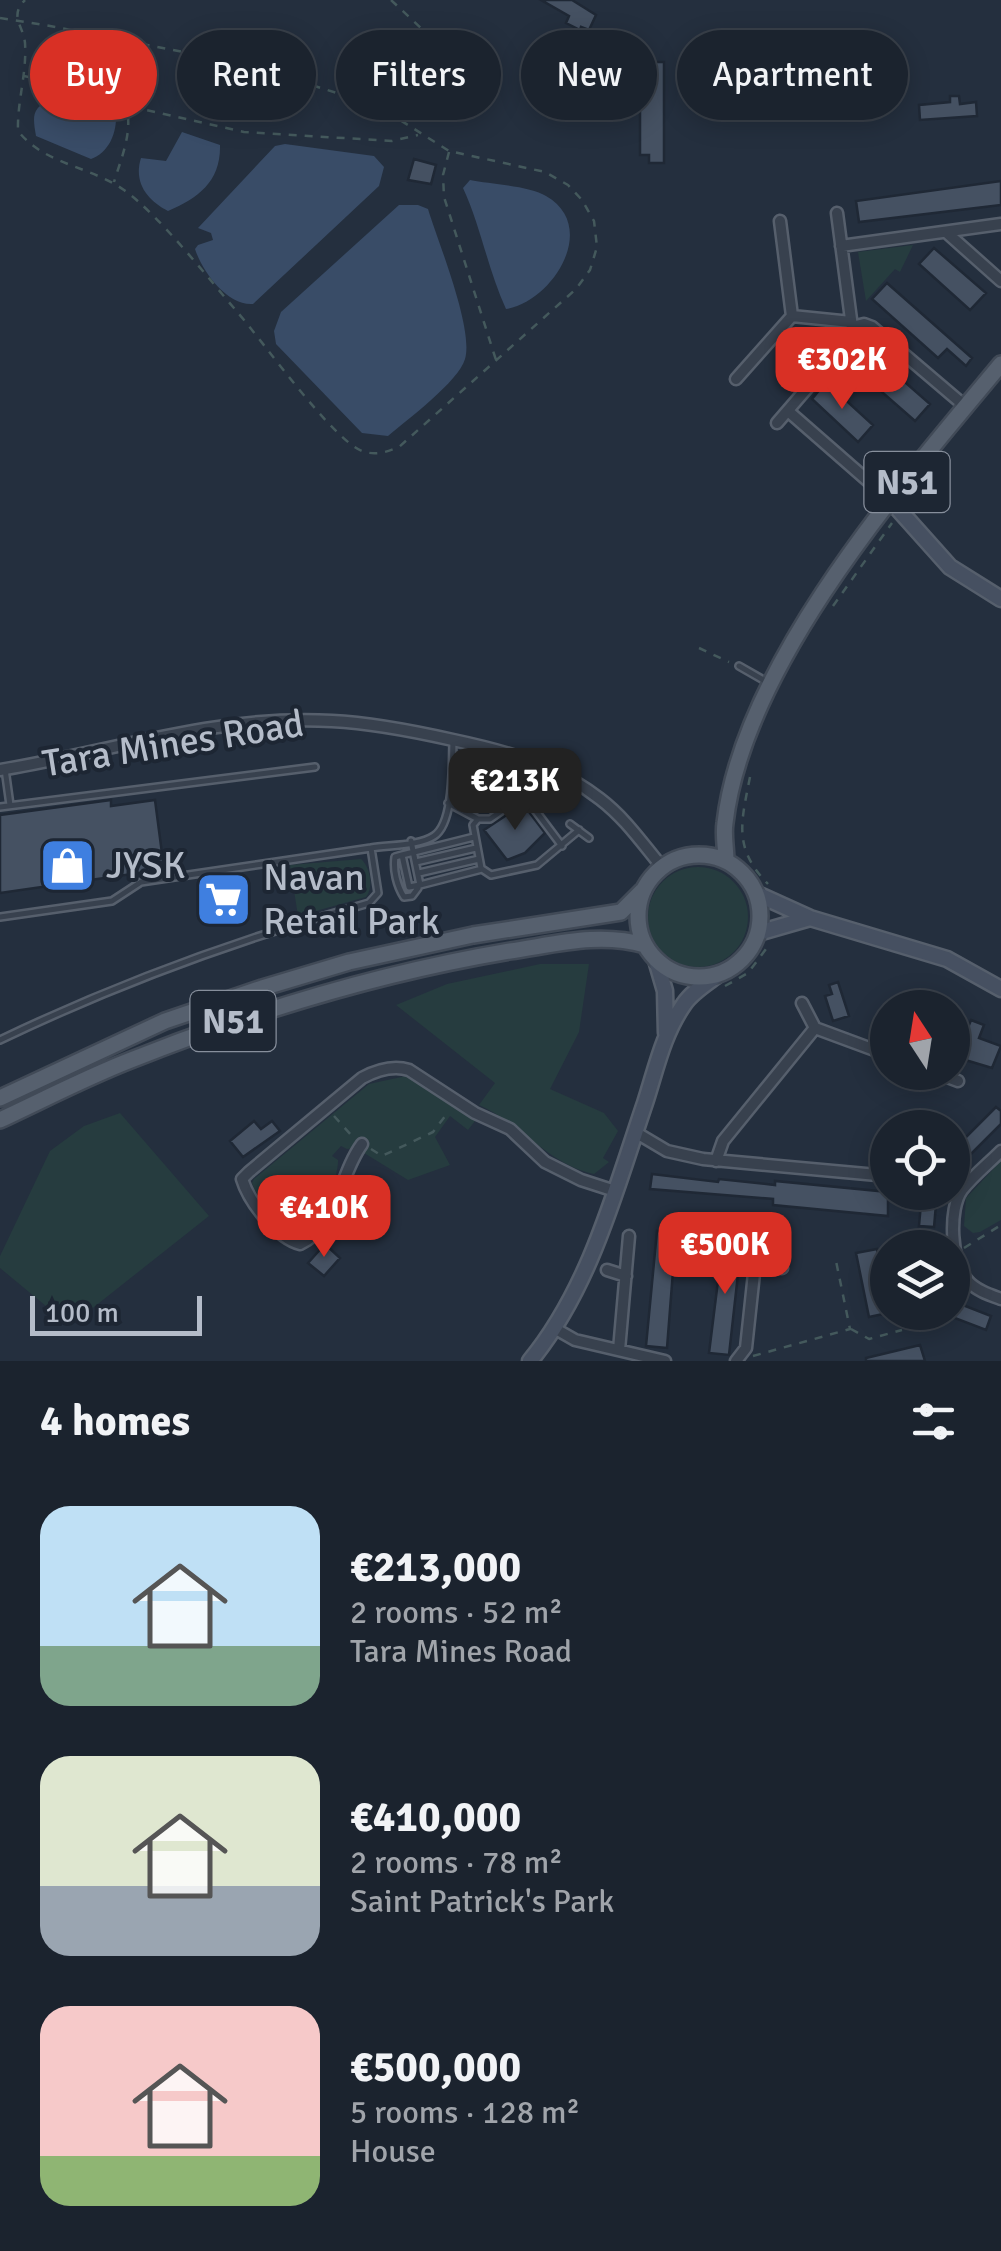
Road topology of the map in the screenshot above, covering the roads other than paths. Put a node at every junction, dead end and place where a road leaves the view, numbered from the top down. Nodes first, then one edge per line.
1 (837, 213) dead end
2 (780, 221) dead end
3 (1001, 224) edge
4 (946, 232) junction
5 (841, 246) junction
6 (1001, 281) edge
7 (792, 316) junction
8 (852, 325) junction
9 (1001, 364) edge
10 (736, 379) dead end
11 (966, 407) junction
12 (788, 411) junction
13 (777, 424) dead end
14 (892, 501) junction
15 (1001, 599) edge
16 (739, 666) road end
17 (770, 684) junction
18 (454, 740) junction
19 (316, 767) dead end
20 (2, 770) edge
21 (448, 803) junction
22 (10, 805) junction
23 (0, 806) edge
24 (478, 819) junction
25 (570, 824) dead end
26 (724, 824) junction
27 (579, 830) junction
28 (474, 837) junction
29 (588, 838) dead end
30 (411, 841) junction
31 (562, 846) junction
32 (371, 848) junction
33 (476, 848) junction
34 (413, 852) junction
35 (693, 854) junction
36 (402, 855) junction
37 (479, 860) junction
38 (726, 860) junction
39 (416, 862) junction
40 (662, 866) junction
41 (482, 870) junction
42 (418, 874) junction
43 (420, 885) junction
44 (642, 891) junction
45 (757, 894) junction
46 (0, 917) edge
47 (810, 918) junction
48 (758, 933) junction
49 (645, 946) junction
50 (656, 960) junction
51 (718, 974) junction
52 (1001, 989) edge
53 (802, 1003) dead end
54 (815, 1028) junction
55 (666, 1034) junction
56 (0, 1040) edge
57 (870, 1048) edge
58 (0, 1098) edge
59 (0, 1120) edge
60 (635, 1132) junction
61 (362, 1144) road end
62 (1001, 1151) edge
63 (716, 1160) junction
64 (870, 1174) edge
65 (613, 1196) junction
66 (630, 1236) dead end
67 (758, 1236) dead end
68 (755, 1265) junction
69 (782, 1268) dead end
70 (607, 1270) dead end
71 (626, 1276) junction
72 (1001, 1300) edge
73 (554, 1328) junction
74 (619, 1350) junction
75 (530, 1361) edge
76 (665, 1361) edge
77 (737, 1361) edge

1 - 5 street
2 - 7 street
3 - 4 street
4 - 5 street
4 - 6 street
5 - 8 street
7 - 8 street
7 - 10 street
8 - 11 street
8 - 12 street
9 - 11 main road, N51
11 - 14 main road, N51
12 - 13 street
12 - 14 street
14 - 15 street
14 - 17 main road, N51
16 - 17 lane
17 - 26 main road, N51
18 - 20 street, Tara Mines Road
18 - 21 lane
18 - 40 street, Tara Mines Road
19 - 22 lane
20 - 22 lane
21 - 24 lane
21 - 30 lane
22 - 23 lane
24 - 28 lane
24 - 31 lane
25 - 27 lane
26 - 35 main road
26 - 38 main road, N51
27 - 29 lane
27 - 31 lane
28 - 33 lane
28 - 34 lane
30 - 32 lane
30 - 34 lane
31 - 41 lane
32 - 46 lane
32 - 56 lane
33 - 37 lane
33 - 39 lane
34 - 36 lane
34 - 39 lane
35 - 38 main road
35 - 40 main road
36 - 43 lane
36 - 43 lane
37 - 41 lane
37 - 42 lane
38 - 45 main road
39 - 42 lane
40 - 44 main road, N51
41 - 43 lane
42 - 43 lane
44 - 49 main road
44 - 58 main road, N51
45 - 47 street
45 - 48 main road
47 - 48 street
47 - 52 street
48 - 51 main road
49 - 50 main road
49 - 59 main road, N51
50 - 51 main road
50 - 55 street
51 - 55 street
53 - 54 street
54 - 57 street
54 - 63 street
55 - 60 street
60 - 63 street
60 - 65 street
61 - 65 street
62 - 72 street
63 - 64 street
65 - 73 street
66 - 71 street
67 - 68 street
68 - 69 street
68 - 77 street
70 - 71 street
71 - 74 street
73 - 74 street
73 - 75 street
74 - 76 street

